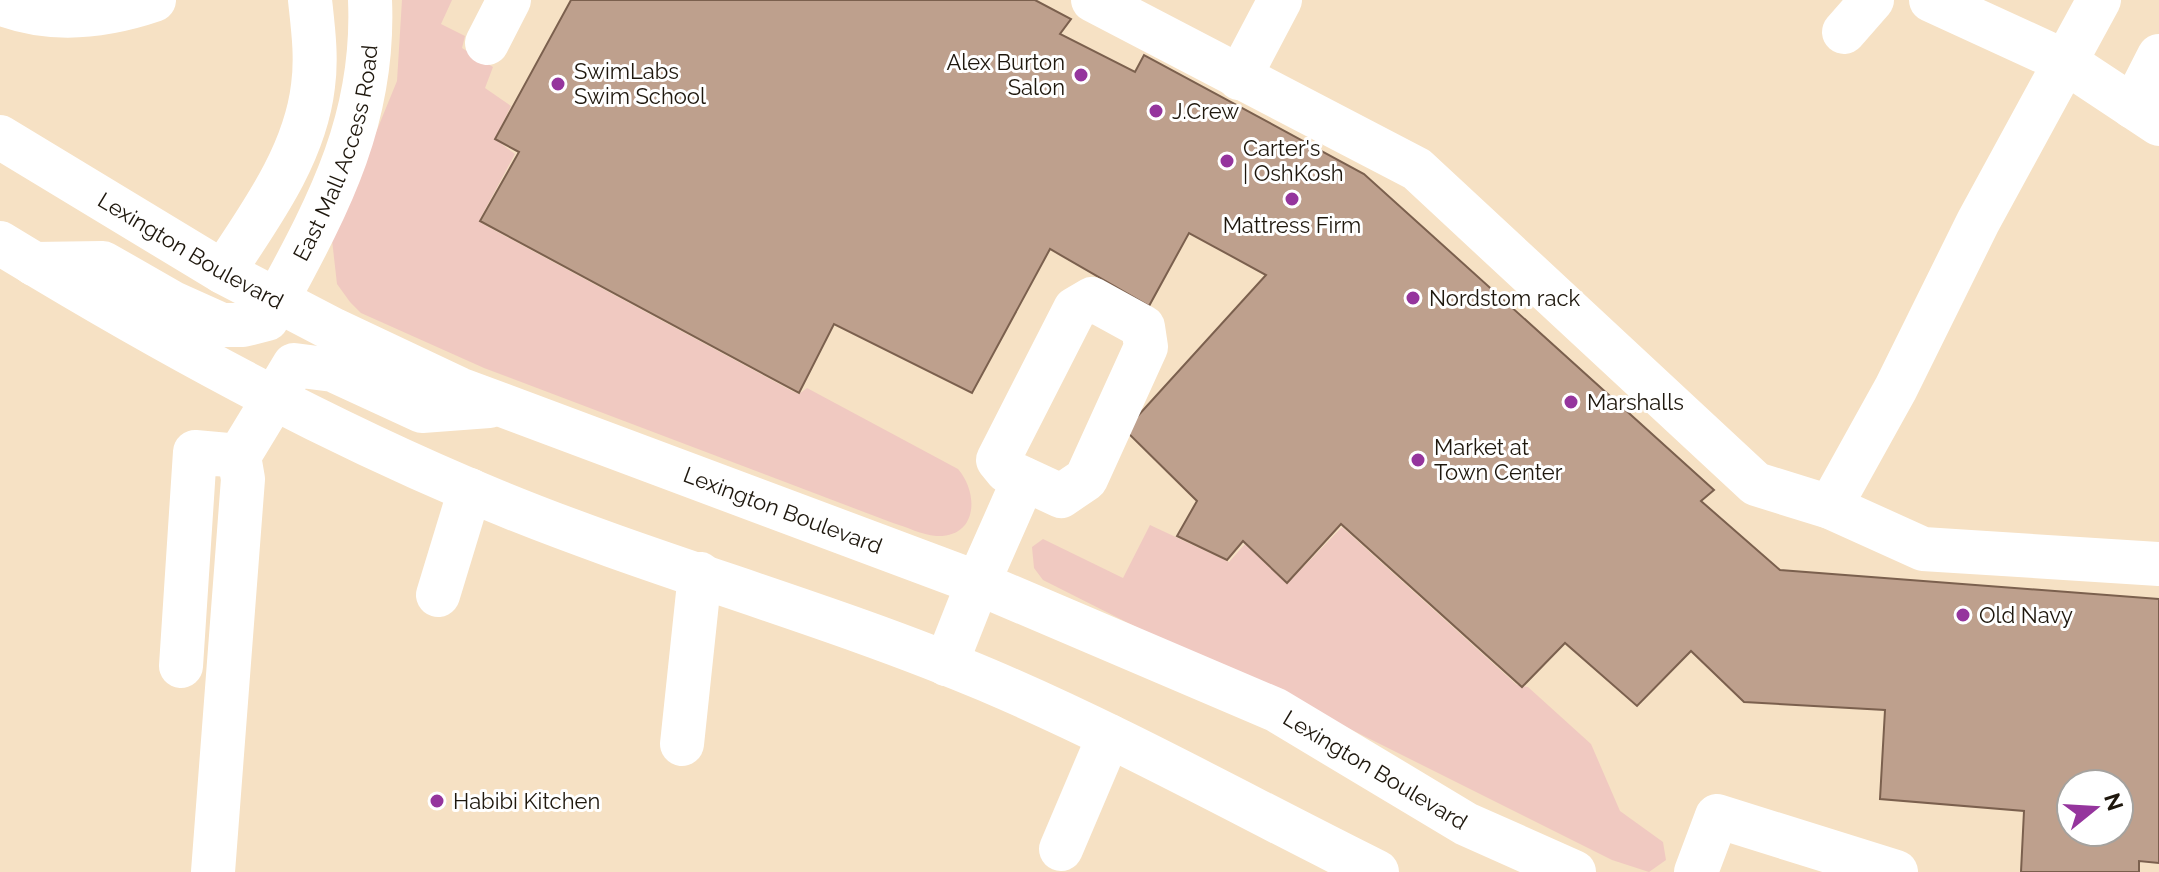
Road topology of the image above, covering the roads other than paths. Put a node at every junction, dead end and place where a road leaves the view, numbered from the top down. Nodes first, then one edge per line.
1 (154, 0) edge
2 (310, 0) edge
3 (370, 0) edge
4 (509, 0) edge
5 (1093, 0) edge
6 (1280, 0) edge
7 (1872, 0) edge
8 (1931, 0) edge
9 (2099, 0) edge
10 (0, 3) edge
11 (1994, 14) edge
12 (1844, 32) dead end
13 (487, 43) dead end
14 (2159, 56) edge
15 (2064, 61) junction
16 (1239, 78) junction
17 (2146, 115) edge
18 (0, 137) edge
19 (17, 254) edge
20 (223, 272) junction
21 (277, 300) junction
22 (273, 400) junction
23 (496, 405) junction
24 (239, 456) junction
25 (1024, 479) dead end
26 (470, 490) junction
27 (1830, 507) junction
28 (2159, 564) edge
29 (700, 574) junction
30 (978, 583) junction
31 (438, 595) dead end
32 (946, 664) junction
33 (181, 666) dead end
34 (1109, 736) junction
35 (682, 744) dead end
36 (1061, 849) dead end
37 (213, 872) edge
38 (1377, 872) edge
39 (1574, 872) edge
40 (1696, 872) edge
41 (1896, 872) edge

1 - 10 main road
2 - 20 main road, East Mall Access Road
3 - 21 main road, East Mall Access Road
4 - 13 main road
5 - 16 main road
6 - 16 main road
7 - 12 main road
8 - 11 main road
9 - 15 main road
11 - 15 main road
14 - 17 main road
15 - 17 main road
15 - 27 main road
16 - 27 main road
18 - 20 main road, Lexington Boulevard
19 - 21 main road
19 - 22 main road
20 - 21 main road, Lexington Boulevard
21 - 23 main road, Lexington Boulevard
22 - 23 main road
22 - 24 main road
22 - 26 main road
23 - 30 main road, Lexington Boulevard
24 - 33 main road
24 - 37 main road
25 - 30 main road
26 - 29 main road
26 - 31 main road
27 - 28 main road
29 - 32 main road
29 - 35 main road
30 - 32 main road
30 - 39 main road, Lexington Boulevard
32 - 34 main road
34 - 36 main road
34 - 38 main road
40 - 41 main road

